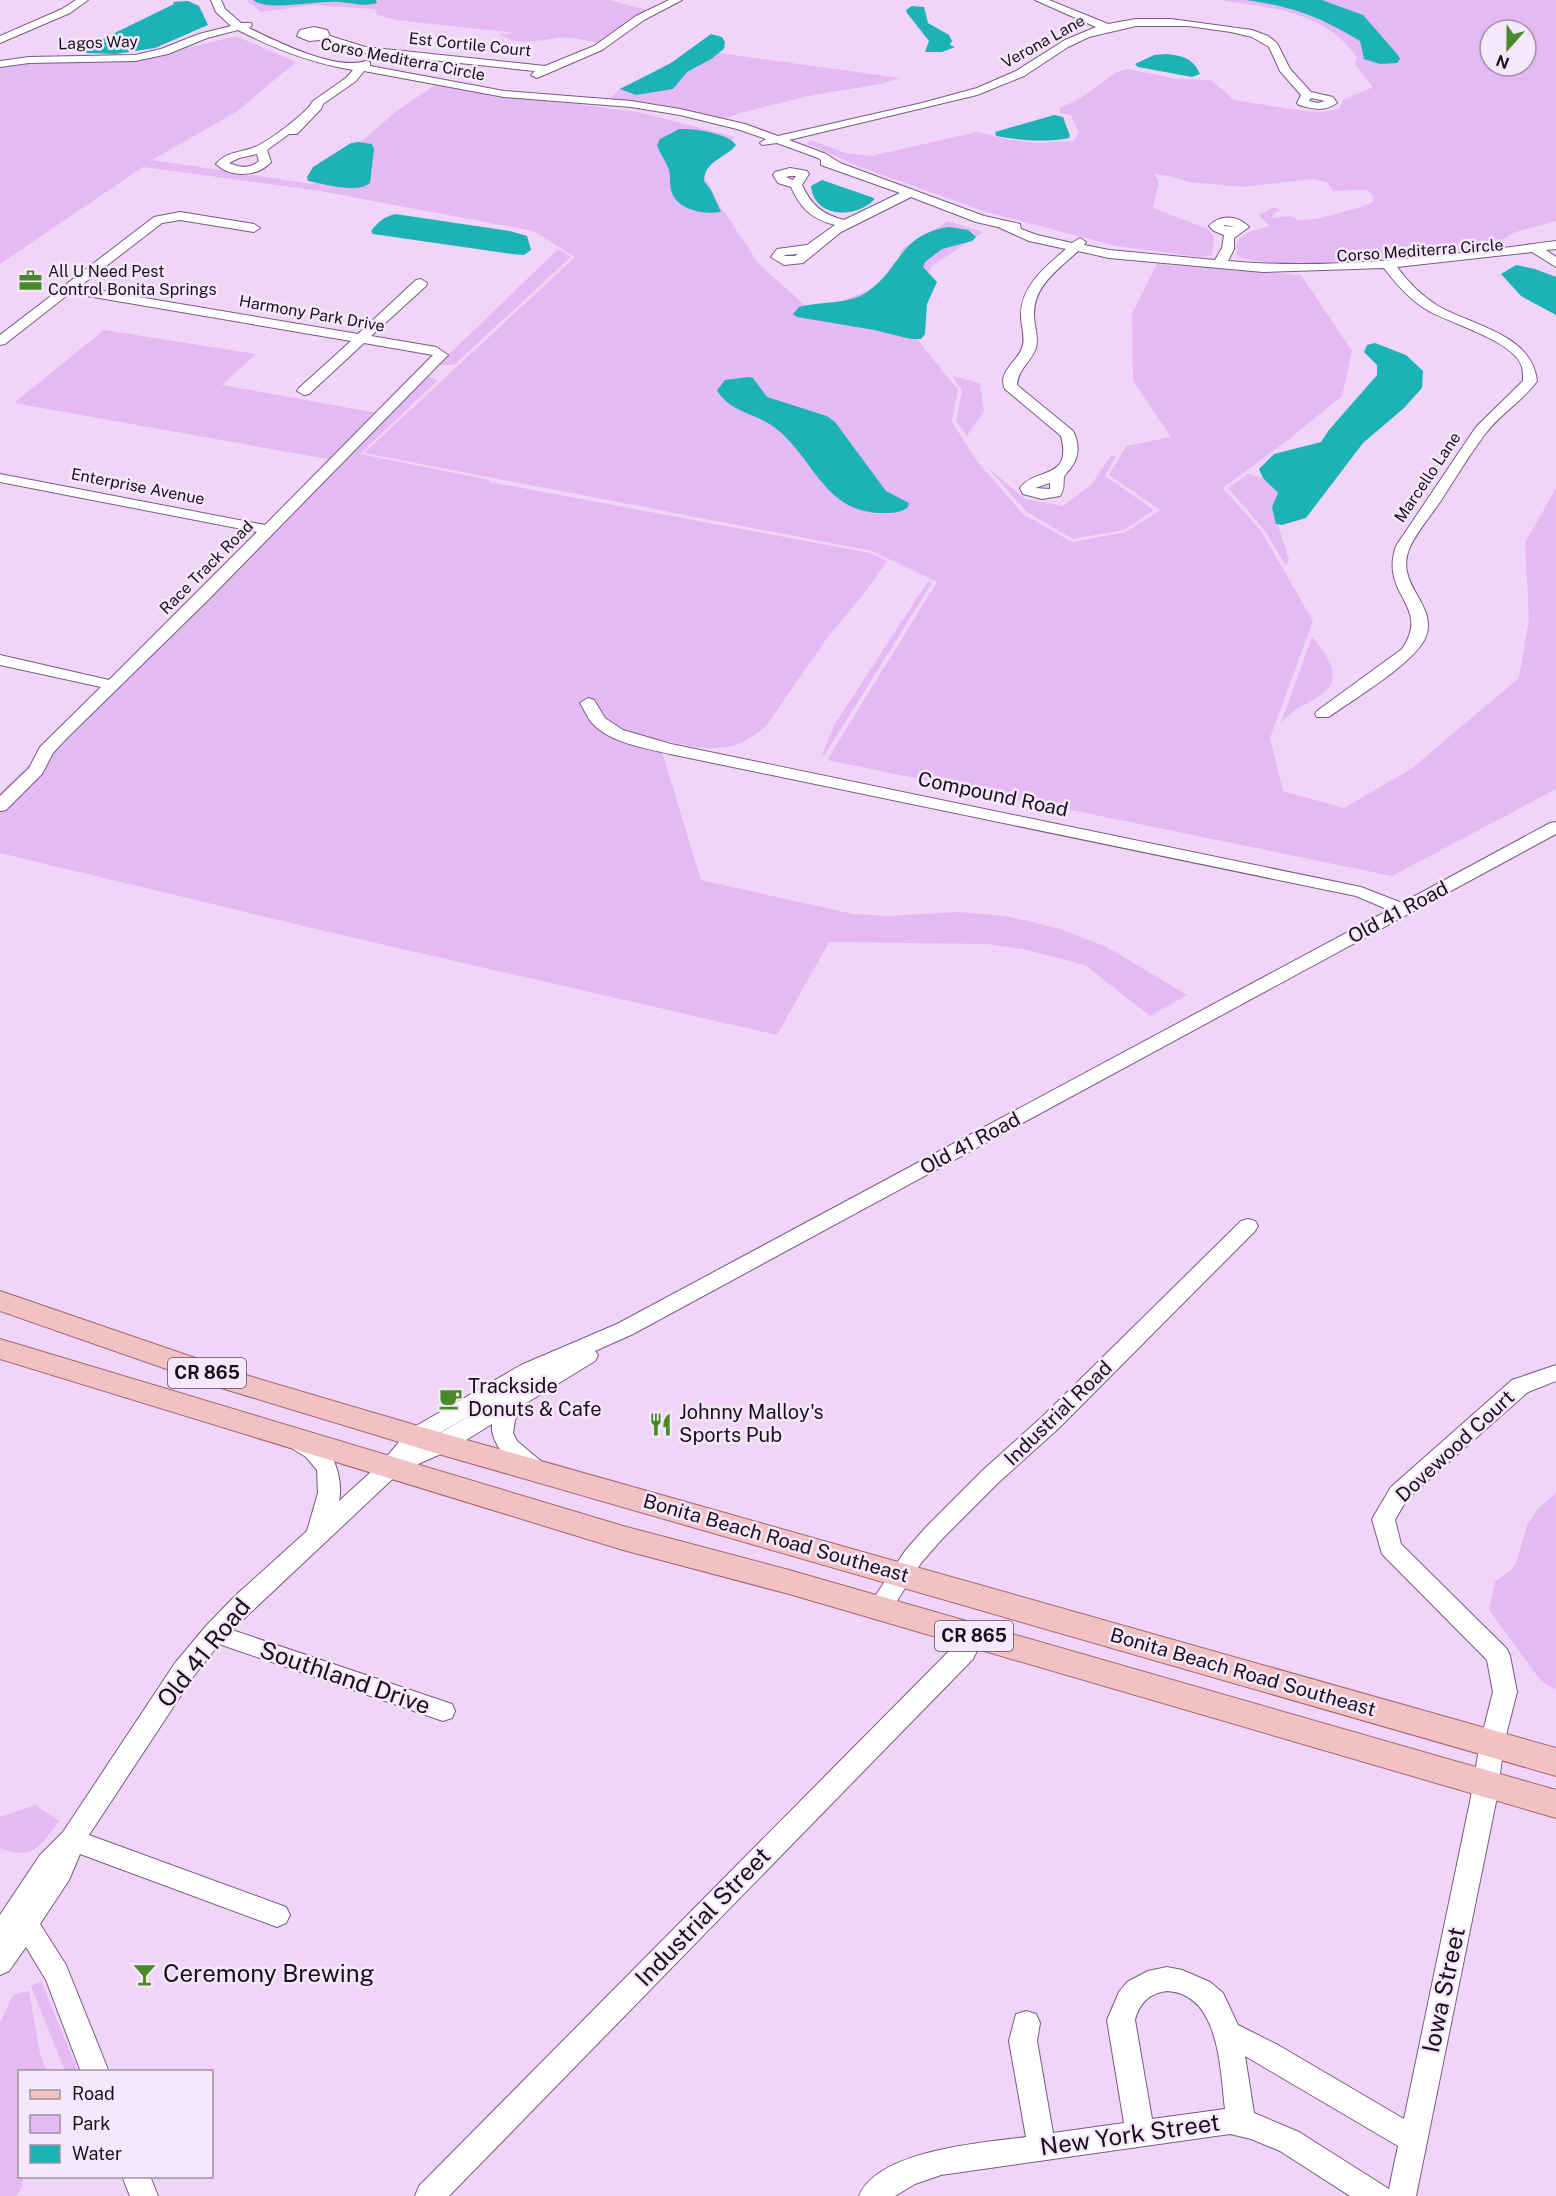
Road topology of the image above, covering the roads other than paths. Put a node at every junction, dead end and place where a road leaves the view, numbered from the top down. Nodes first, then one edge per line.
1 (82, 0) edge
2 (216, 0) edge
3 (228, 0) edge
4 (677, 0) edge
5 (1040, 0) edge
6 (248, 27) junction
7 (1105, 27) junction
8 (321, 37) dead end
9 (0, 40) edge
10 (0, 63) edge
11 (368, 67) junction
12 (545, 69) junction
13 (522, 88) junction
14 (1307, 94) dead end
15 (774, 142) junction
16 (261, 149) dead end
17 (796, 185) dead end
18 (914, 194) junction
19 (846, 224) junction
20 (254, 228) dead end
21 (1227, 231) dead end
22 (1071, 243) junction
23 (807, 249) dead end
24 (1549, 250) edge
25 (1222, 259) junction
26 (1556, 263) edge
27 (1397, 268) junction
28 (421, 283) dead end
29 (68, 289) junction
30 (362, 338) junction
31 (0, 340) edge
32 (441, 355) joint
33 (304, 391) dead end
34 (1057, 475) dead end
35 (0, 478) edge
36 (268, 530) junction
37 (0, 660) edge
38 (111, 685) junction
39 (588, 703) dead end
40 (1323, 714) dead end
41 (0, 806) edge
42 (1556, 827) edge
43 (1402, 909) junction
44 (1248, 1226) dead end
45 (0, 1301) edge
46 (625, 1329) junction
47 (0, 1348) edge
48 (1556, 1372) edge
49 (515, 1399) junction
50 (274, 1431) junction
51 (430, 1440) junction
52 (392, 1466) junction
53 (537, 1471) junction
54 (315, 1537) junction
55 (902, 1574) junction
56 (880, 1608) junction
57 (214, 1633) junction
58 (973, 1635) junction
59 (443, 1711) dead end
60 (1492, 1743) junction
61 (1556, 1762) edge
62 (1486, 1784) junction
63 (1556, 1804) edge
64 (72, 1840) junction
65 (277, 1915) dead end
66 (26, 1924) junction
67 (0, 1938) edge
68 (0, 1963) edge
69 (1026, 2023) dead end
70 (1226, 2033) junction
71 (94, 2070) edge
72 (1241, 2123) junction
73 (1140, 2133) junction
74 (1413, 2140) junction
75 (1042, 2147) junction
76 (137, 2178) edge
77 (144, 2196) edge
78 (429, 2196) edge
79 (873, 2196) edge
80 (1378, 2196) edge
81 (1402, 2196) edge

1 - 9 street
2 - 6 street, Corso Mediterra Circle
3 - 6 street, Corso Mediterra Circle
4 - 12 street
5 - 7 street
6 - 10 street, Lagos Way
6 - 11 street, Corso Mediterra Circle
7 - 14 street, Verona Lane
7 - 15 street, Verona Lane
8 - 12 street, Est Cortile Court
11 - 13 street, Corso Mediterra Circle
11 - 16 street
12 - 13 street
13 - 15 street, Corso Mediterra Circle
15 - 18 street, Corso Mediterra Circle
17 - 19 street
18 - 19 street
18 - 22 street, Corso Mediterra Circle
19 - 23 street
20 - 29 street
21 - 25 street
22 - 25 street, Corso Mediterra Circle
22 - 34 street
24 - 26 street
24 - 27 street, Corso Mediterra Circle
25 - 27 street, Corso Mediterra Circle
27 - 40 street, Marcello Lane
28 - 30 street
29 - 30 street, Harmony Park Drive
29 - 31 street
30 - 32 street, Harmony Park Drive
30 - 33 street
32 - 36 street, Race Track Road
35 - 36 street, Enterprise Avenue
36 - 38 street, Race Track Road
37 - 38 street
38 - 41 street, Race Track Road
39 - 43 street, Compound Road
42 - 43 street, Old 41 Road
43 - 46 street, Old 41 Road
44 - 55 street, Industrial Road
45 - 51 main road, Bonita Beach Road Southeast / CR 865
46 - 49 street, Old 41 Road
46 - 51 street, Old 41 Road
47 - 50 main road, Bonita Beach Road Southeast / CR 865
48 - 60 street, Dovewood Court
49 - 51 street, Old 41 Road
49 - 53 street
50 - 52 main road, Bonita Beach Road Southeast / CR 865
50 - 54 street
51 - 52 street, Old 41 Road
51 - 53 main road, Bonita Beach Road Southeast / CR 865
52 - 54 street, Old 41 Road
52 - 56 main road, Bonita Beach Road Southeast / CR 865
53 - 55 main road, Bonita Beach Road Southeast / CR 865
54 - 57 street, Old 41 Road
55 - 56 street, Industrial Road
55 - 60 main road, Bonita Beach Road Southeast / CR 865
56 - 58 main road, Bonita Beach Road Southeast / CR 865
57 - 59 street, Southland Drive
57 - 64 street, Old 41 Road
58 - 62 main road, Bonita Beach Road Southeast / CR 865
58 - 78 street, Industrial Street
60 - 61 main road, Bonita Beach Road Southeast / CR 865
60 - 62 street, Dovewood Court
62 - 63 main road, Bonita Beach Road Southeast / CR 865
62 - 74 street, Iowa Street
64 - 65 street
64 - 66 street, Old 41 Road
64 - 67 street, Old 41 Road
66 - 68 street, Old 41 Road
66 - 71 street
69 - 75 street
70 - 72 street
70 - 73 street
70 - 74 street
72 - 73 street, New York Street
72 - 80 street, New York Street
73 - 75 street, New York Street
74 - 81 street, Iowa Street
75 - 79 street, New York Street
76 - 77 street

